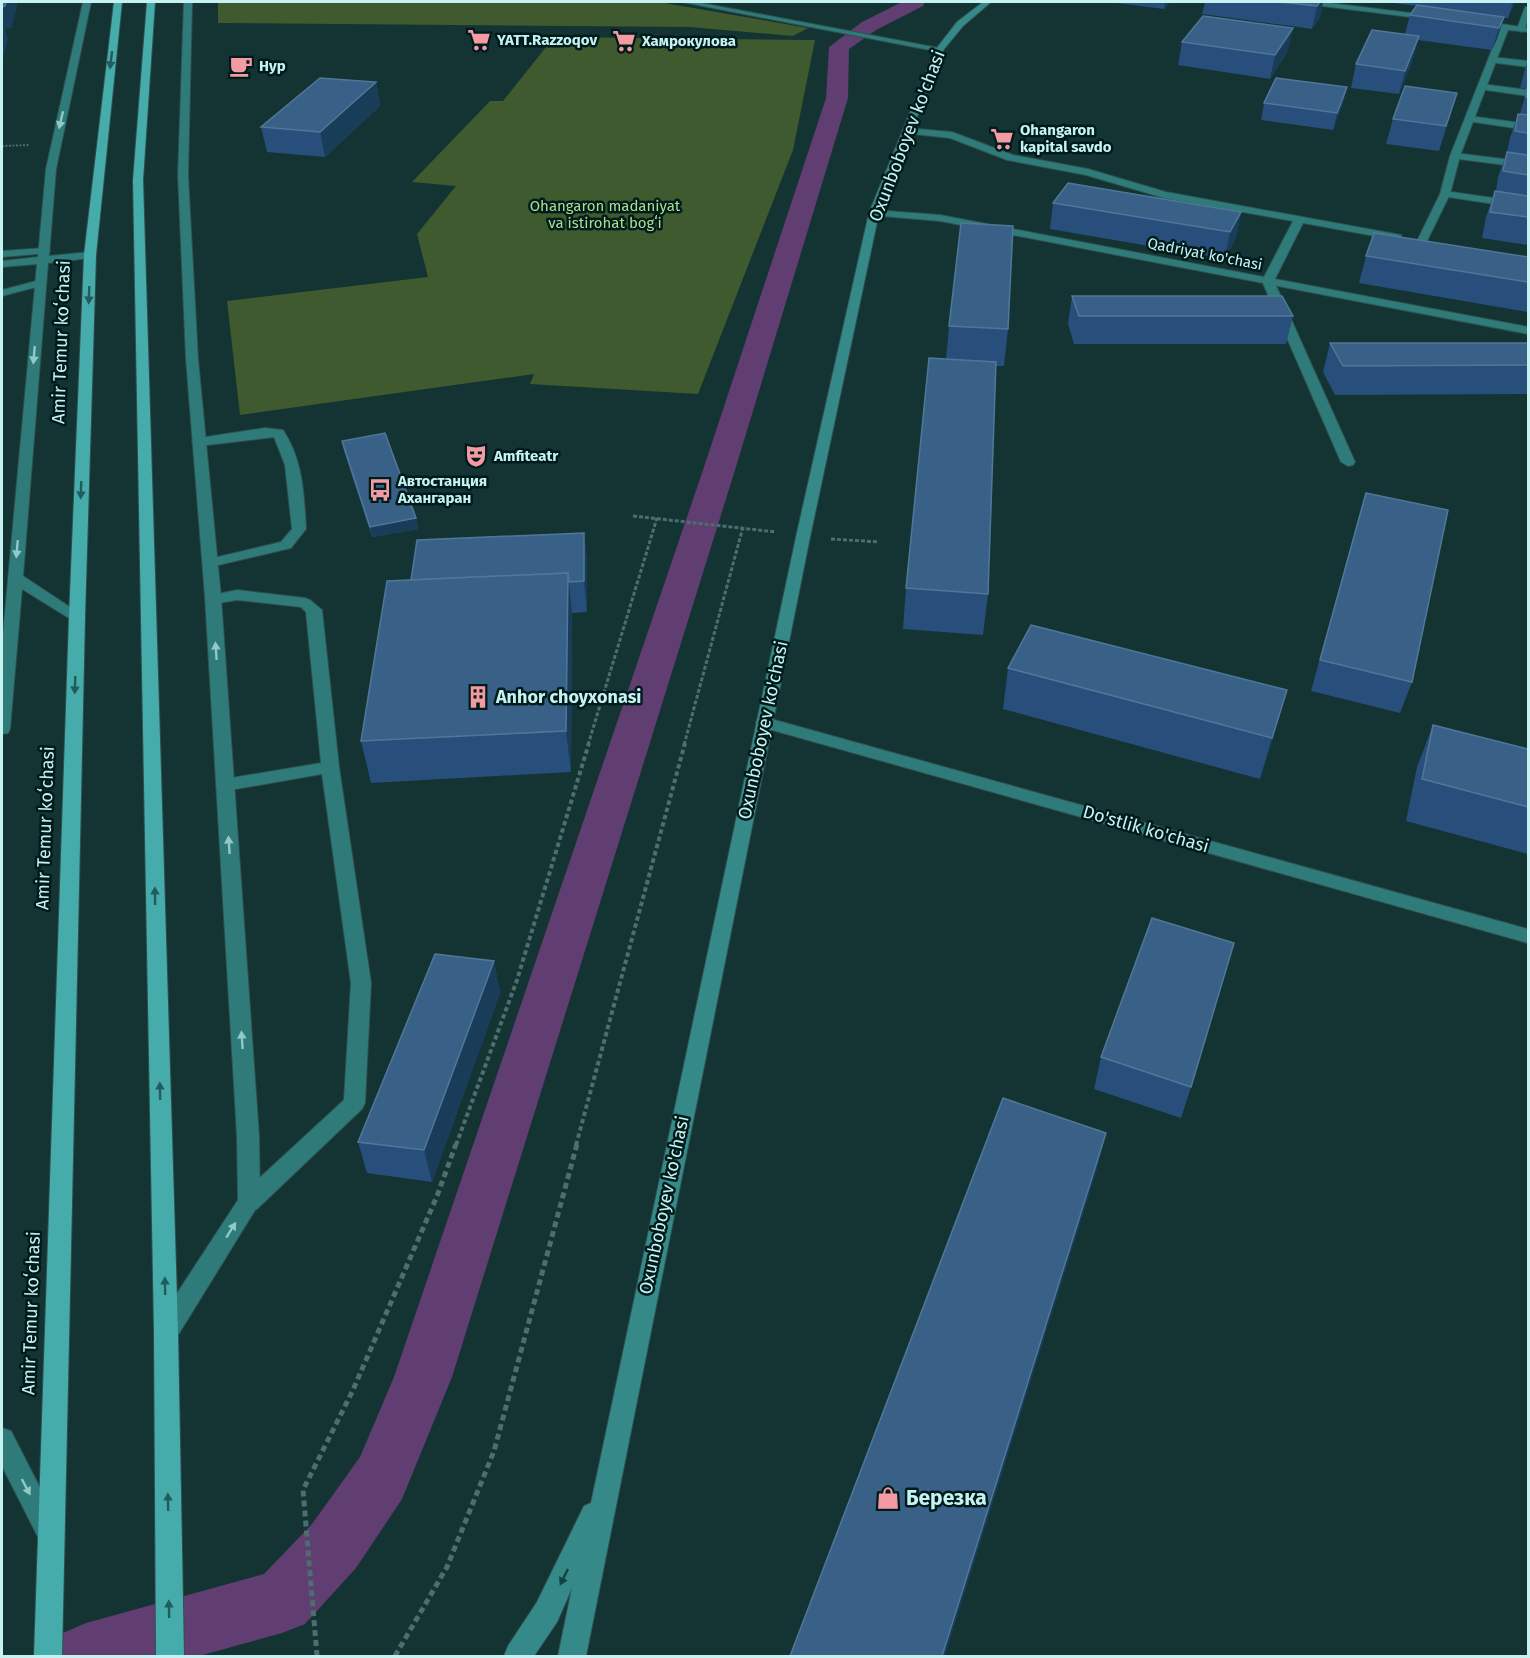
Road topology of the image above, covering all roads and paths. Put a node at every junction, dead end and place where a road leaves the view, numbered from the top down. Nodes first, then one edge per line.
1 (87, 2) edge
2 (118, 2) edge
3 (152, 2) edge
4 (188, 2) edge
5 (687, 2) edge
6 (987, 2) edge
7 (1312, 2) edge
8 (1528, 9) edge
9 (1445, 19) edge
10 (1481, 24) edge
11 (1505, 27) junction
12 (1525, 29) edge
13 (940, 50) junction
14 (1492, 60) junction
15 (1528, 64) edge
16 (1482, 87) junction
17 (1528, 93) edge
18 (1470, 119) junction
19 (1528, 127) edge
20 (907, 131) junction
21 (1455, 156) junction
22 (1528, 165) edge
23 (1445, 194) junction
24 (1528, 206) edge
25 (874, 213) junction
26 (1299, 220) junction
27 (2, 254) edge
28 (90, 255) junction
29 (43, 256) junction
30 (2, 264) edge
31 (1268, 281) junction
32 (40, 283) junction
33 (2, 293) edge
34 (1528, 331) edge
35 (200, 442) junction
36 (1348, 462) dead end
37 (633, 516) dead end
38 (657, 518) junction
39 (742, 527) junction
40 (768, 531) dead end
41 (210, 563) junction
42 (15, 578) junction
43 (7, 593) edge
44 (213, 599) junction
45 (77, 617) junction
46 (764, 722) junction
47 (2, 729) edge
48 (330, 767) junction
49 (225, 785) junction
50 (1528, 936) edge
51 (249, 1202) junction
52 (166, 1332) junction
53 (2, 1440) edge
54 (606, 1486) junction
55 (51, 1534) junction
56 (48, 1656) edge
57 (170, 1656) edge
58 (317, 1656) edge
59 (395, 1656) edge
60 (518, 1656) edge
61 (572, 1656) edge

1 -> 29 street
2 -> 28 highway, Amir Temur koʻchasi
52 -> 3 highway
4 - 35 street
5 - 13 street
6 - 13 main road, Oxunboboyev ko'chasi
7 - 9 street
8 - 12 street
10 - 11 street
11 - 12 street
11 - 14 street
13 - 20 main road, Oxunboboyev ko'chasi
14 - 15 street
14 - 16 street
16 - 17 street
16 - 18 street
18 - 19 street
18 - 21 street
20 - 25 main road, Oxunboboyev ko'chasi
20 - 26 street
21 - 22 street
21 - 23 street
23 - 24 street
23 - 26 street
25 - 31 street, Qadriyat ko'chasi
25 - 46 main road, Oxunboboyev ko'chasi
26 - 31 street
27 - 29 street
28 - 29 street
28 -> 45 highway, Amir Temur koʻchasi
29 - 30 street
29 - 32 street
31 - 34 street, Qadriyat ko'chasi
31 - 36 street
32 - 33 street
32 -> 42 street
35 - 41 street
35 - 41 street
37 - 38 path
38 - 39 path
38 - 58 path
39 - 40 path
39 - 59 path
41 - 44 street
42 - 43 street
42 - 45 street
43 - 47 street
44 - 48 street
49 -> 44 street
45 -> 55 highway, Amir Temur koʻchasi
46 - 50 street, Do'stlik ko'chasi
46 - 54 main road, Oxunboboyev ko'chasi
48 - 49 street
48 - 51 street
51 -> 49 street
52 -> 51 street
57 -> 52 highway
53 -> 55 street
54 -> 60 main road, Oxunboboyev ko'chasi
54 - 61 main road, Oxunboboyev ko'chasi
55 - 56 highway, Amir Temur koʻchasi

